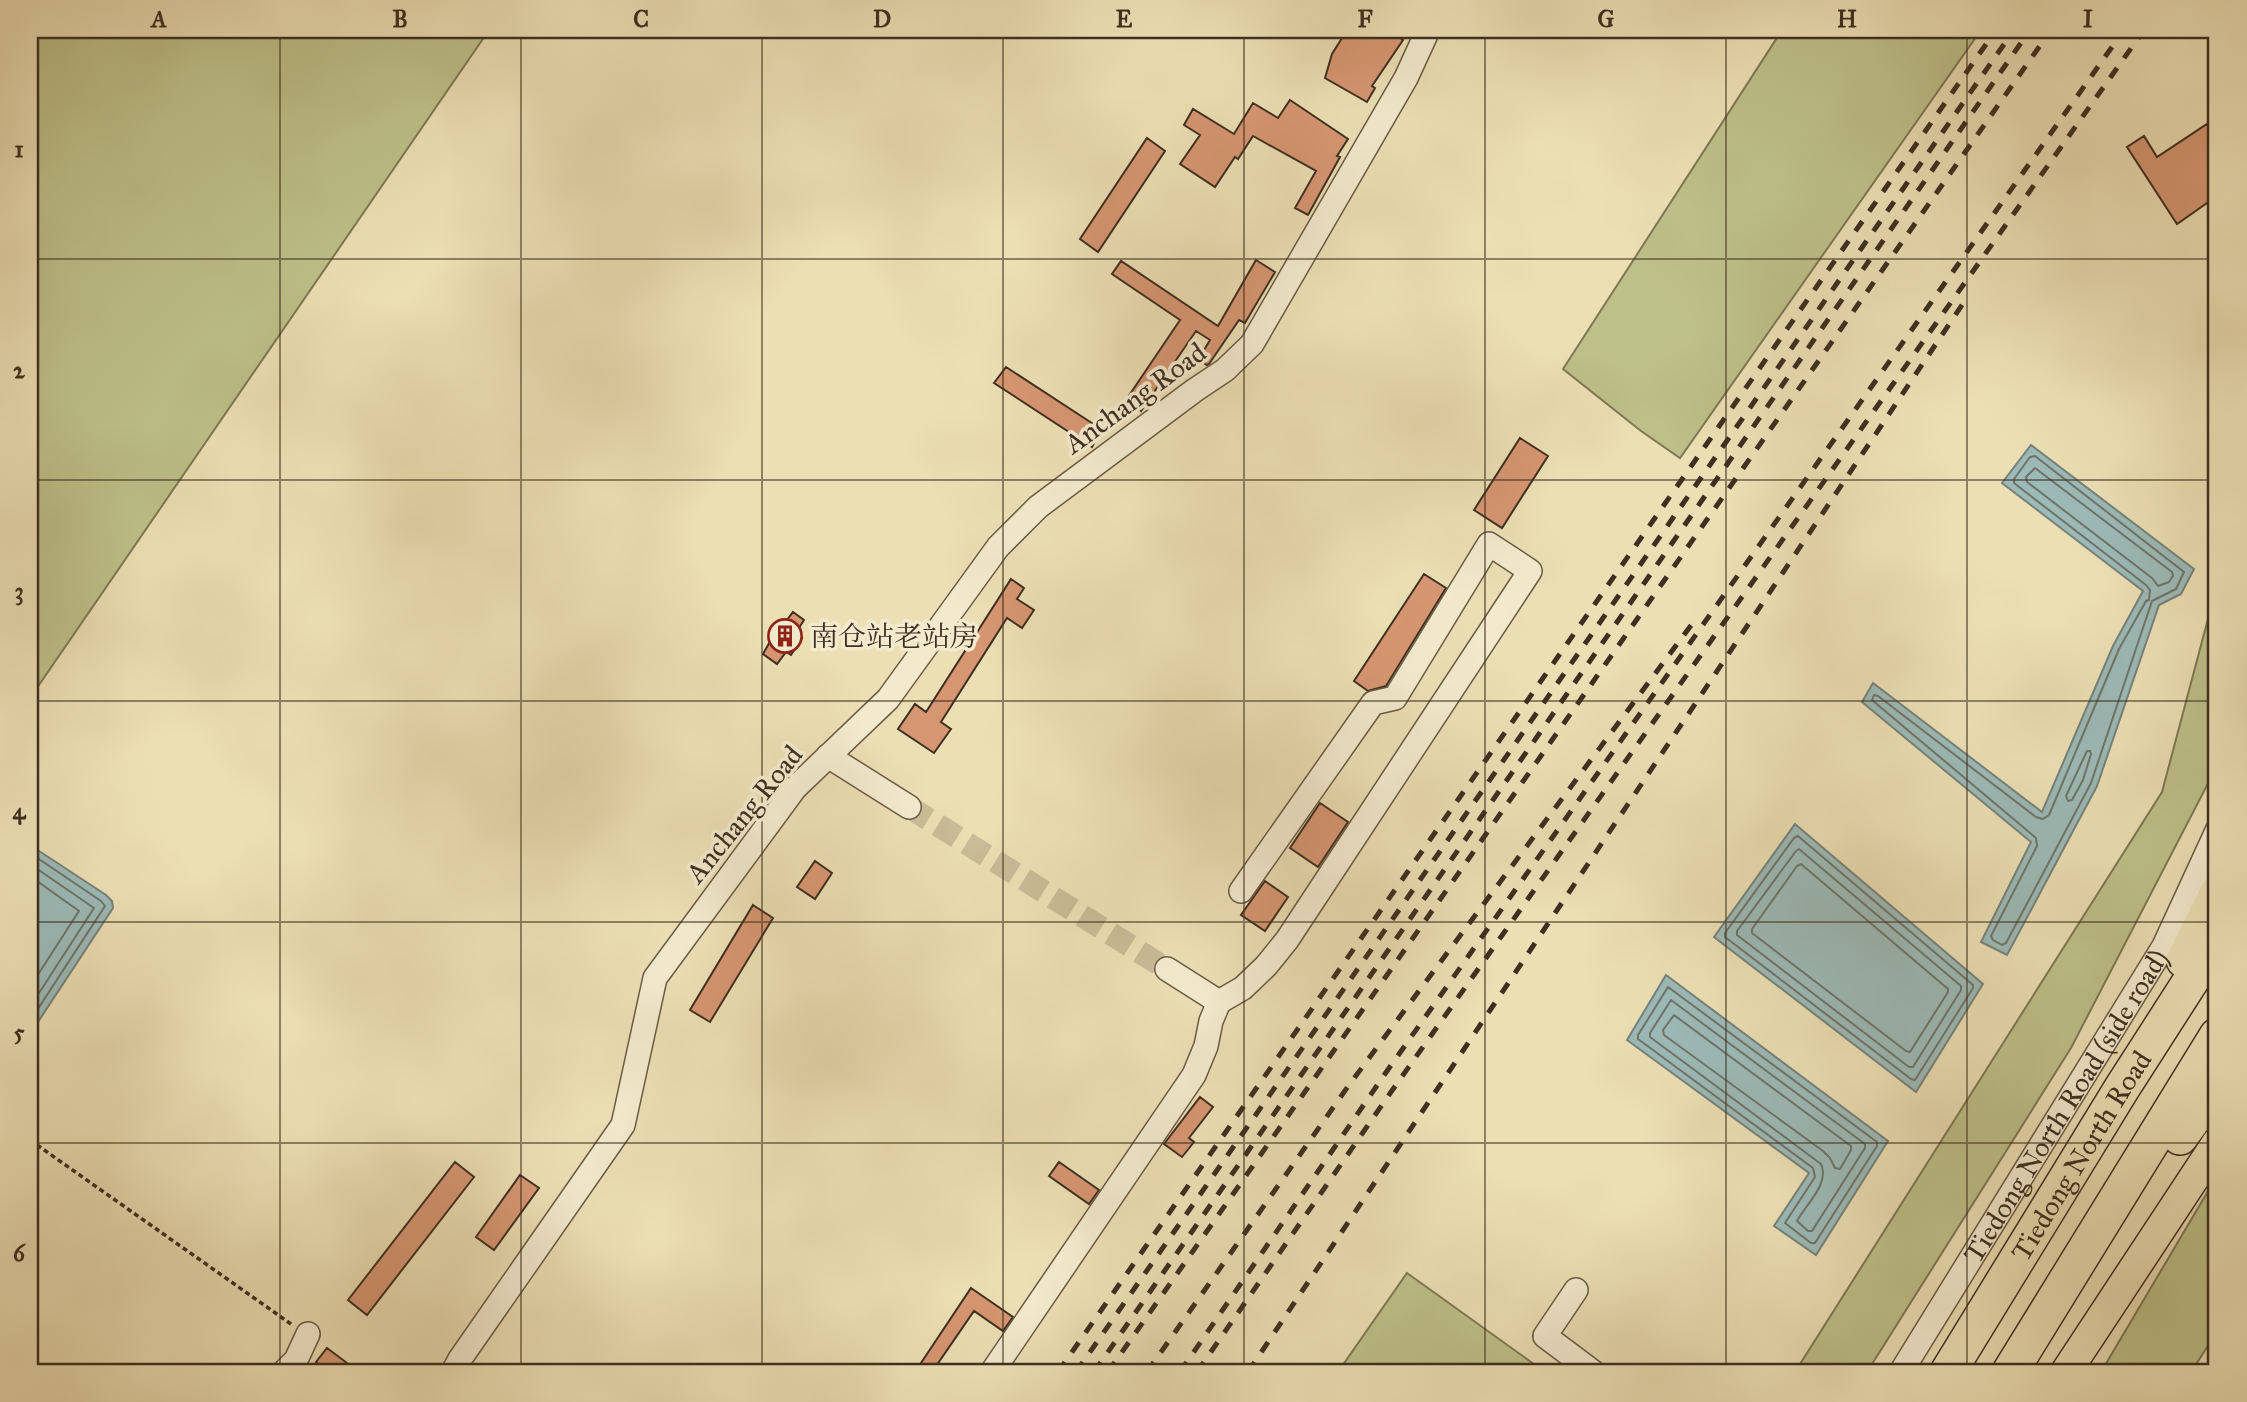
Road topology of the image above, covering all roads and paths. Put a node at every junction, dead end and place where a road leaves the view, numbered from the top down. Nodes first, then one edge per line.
1 (1428, 30) edge
2 (828, 756) junction
3 (909, 807) tunnel mouth
4 (2217, 831) edge
5 (1241, 891) dead end
6 (2217, 894) edge
7 (2217, 940) edge
8 (1167, 969) tunnel mouth
9 (1219, 1002) junction
10 (2217, 1036) edge
11 (2217, 1086) edge
12 (2122, 1088) junction
13 (30, 1140) edge
14 (2217, 1143) edge
15 (2110, 1211) junction
16 (1576, 1290) dead end
17 (308, 1335) joint
18 (284, 1372) edge
19 (453, 1372) edge
20 (992, 1372) edge
21 (1593, 1372) edge
22 (1902, 1372) edge
23 (1948, 1372) edge
24 (2010, 1372) edge
25 (2066, 1372) edge

1 - 2 street, Anchang Road
2 - 3 street
2 - 19 street, Anchang Road
4 - 22 street, Tiedong North Road (side road)
5 - 9 street
6 - 12 highway
7 - 12 highway, Tiedong North Road
8 - 9 street
9 - 20 street
10 - 15 highway, Tiedong North Road
11 - 15 highway
12 - 23 highway, Tiedong North Road
13 - 17 path
14 - 25 main road
15 - 24 highway, Tiedong North Road
16 - 21 street
17 - 18 street

